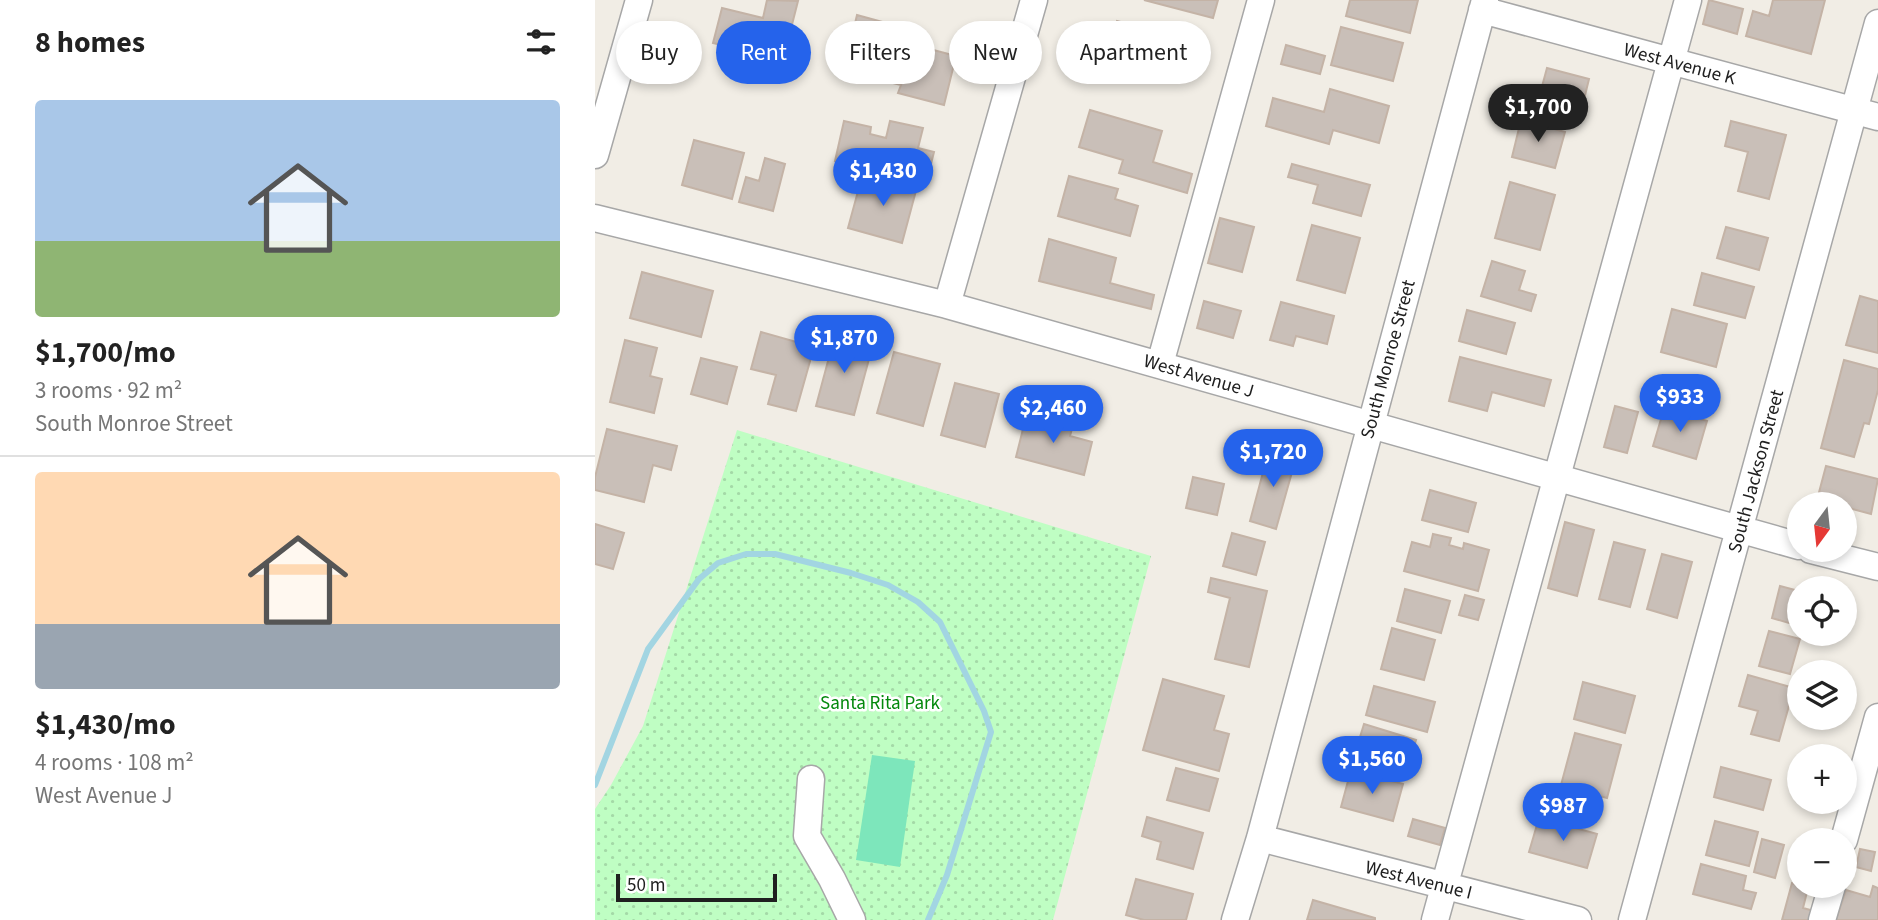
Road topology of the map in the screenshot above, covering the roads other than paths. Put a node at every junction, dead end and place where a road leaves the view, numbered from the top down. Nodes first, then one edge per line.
1 (639, 0) edge
2 (1034, 0) edge
3 (1261, 0) edge
4 (1688, 0) edge
5 (1484, 5) edge
6 (1878, 23) edge
7 (1671, 61) junction
8 (1866, 114) edge
9 (595, 155) edge
10 (595, 218) edge
11 (947, 304) junction
12 (1160, 364) junction
13 (1369, 423) junction
14 (1555, 477) junction
15 (1739, 530) junction
16 (1787, 543) edge
17 (1857, 562) edge
18 (1878, 567) edge
19 (1878, 717) edge
20 (811, 779) dead end
21 (1847, 828) edge
22 (1260, 838) junction
23 (1445, 886) junction
24 (1828, 898) edge
25 (852, 920) edge
26 (1235, 920) edge
27 (1435, 920) edge
28 (1578, 920) edge
29 (1632, 920) edge
30 (1822, 920) edge

1 - 9 street
2 - 11 street
3 - 12 street
4 - 7 street
5 - 7 street, West Avenue K
5 - 13 street, South Monroe Street
6 - 8 street, South Jackson Street
7 - 8 street, West Avenue K
7 - 14 street
8 - 15 street, South Jackson Street
10 - 11 street, West Avenue J
11 - 12 street, West Avenue J
12 - 13 street, West Avenue J
13 - 14 street, West Avenue J
13 - 22 street, South Monroe Street
14 - 15 street, West Avenue J
14 - 23 street
15 - 16 street, West Avenue J
15 - 29 street, South Jackson Street
17 - 18 street
19 - 21 street
20 - 25 street
22 - 23 street, West Avenue I
22 - 26 street, South Monroe Street
23 - 27 street
23 - 28 street, West Avenue I
24 - 30 street

